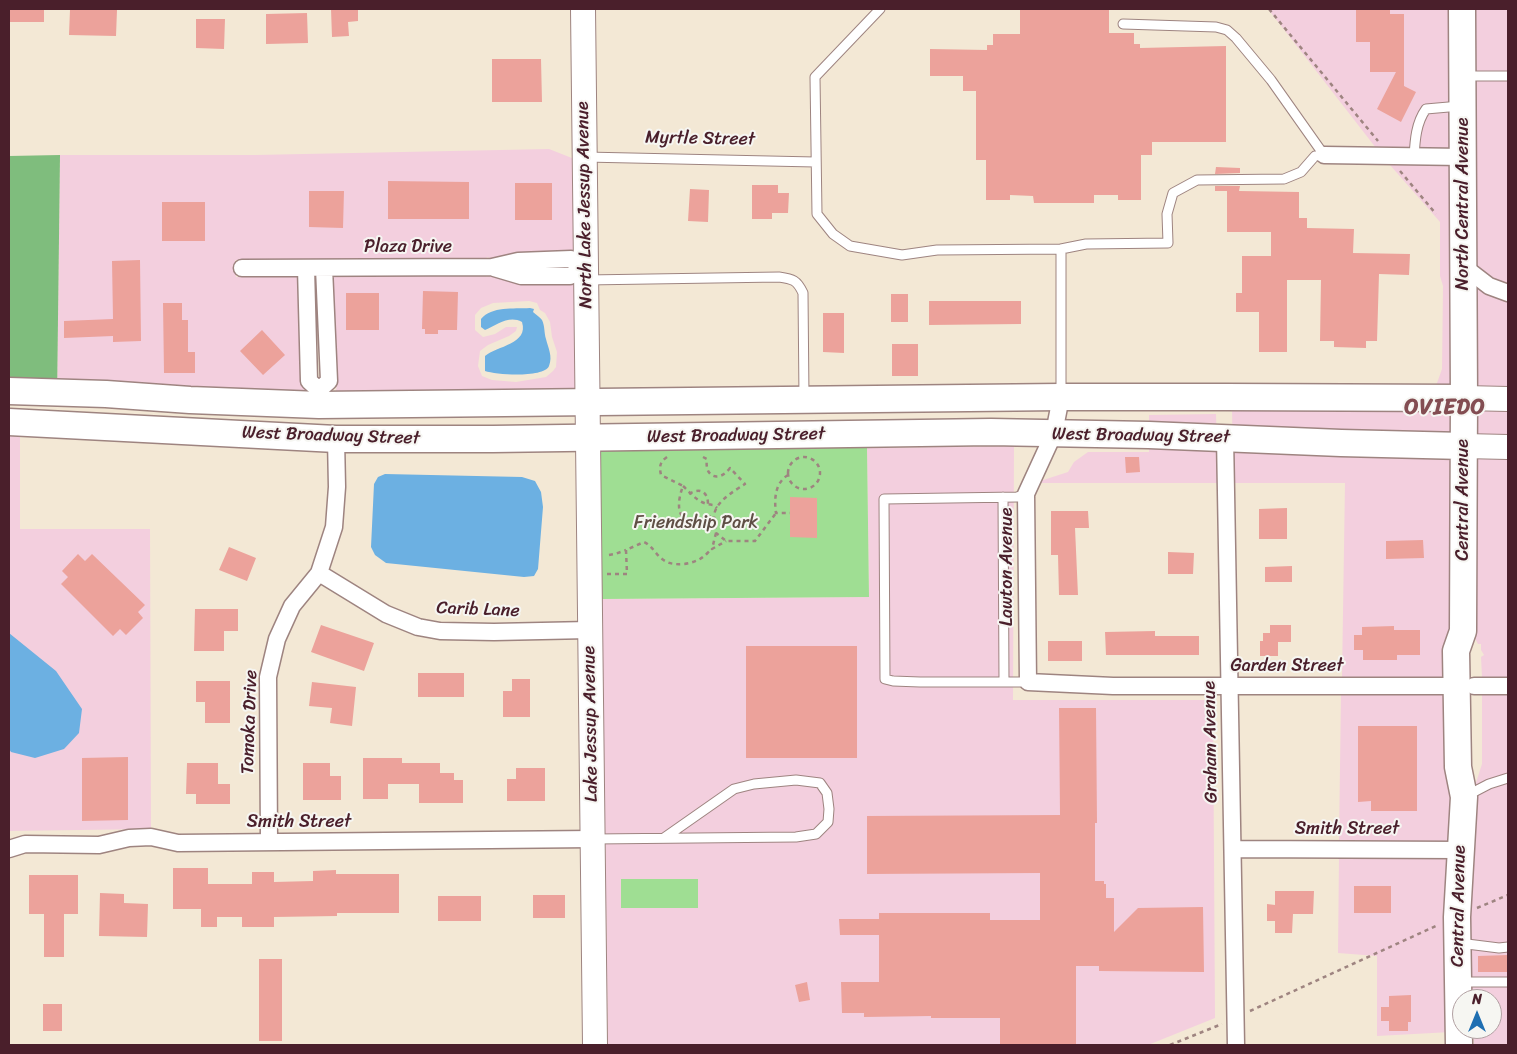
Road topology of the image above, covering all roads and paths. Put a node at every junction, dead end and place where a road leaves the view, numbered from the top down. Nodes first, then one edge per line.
1 (583, 9) edge
2 (880, 9) edge
3 (1269, 9) edge
4 (1462, 9) edge
5 (1123, 24) dead end
6 (1463, 76) junction
7 (1508, 76) edge
8 (1463, 106) junction
9 (1379, 142) dead end
10 (1324, 155) junction
11 (585, 157) junction
12 (1414, 157) junction
13 (1463, 157) junction
14 (815, 162) junction
15 (1396, 166) dead end
16 (1436, 214) dead end
17 (1061, 250) junction
18 (1463, 266) junction
19 (242, 268) dead end
20 (306, 268) junction
21 (324, 268) junction
22 (586, 273) junction
23 (1508, 292) edge
24 (9, 391) edge
25 (319, 397) junction
26 (1062, 398) junction
27 (1464, 398) junction
28 (1508, 399) edge
29 (804, 400) junction
30 (588, 402) junction
31 (9, 422) edge
32 (1054, 433) junction
33 (1225, 437) junction
34 (588, 438) junction
35 (336, 439) junction
36 (1464, 446) junction
37 (1508, 447) edge
38 (669, 455) dead end
39 (697, 455) dead end
40 (788, 475) junction
41 (683, 486) junction
42 (690, 494) junction
43 (1026, 494) junction
44 (1003, 497) junction
45 (708, 504) junction
46 (717, 508) junction
47 (776, 513) junction
48 (790, 513) dead end
49 (714, 515) junction
50 (716, 533) junction
51 (726, 541) junction
52 (712, 548) junction
53 (626, 550) junction
54 (601, 555) dead end
55 (319, 573) junction
56 (601, 574) dead end
57 (590, 630) junction
58 (1004, 682) junction
59 (1028, 682) junction
60 (1229, 686) junction
61 (1465, 686) junction
62 (1508, 686) edge
63 (1508, 778) edge
64 (1464, 797) junction
65 (664, 838) junction
66 (593, 839) junction
67 (268, 842) junction
68 (9, 849) edge
69 (1233, 849) junction
70 (1460, 850) junction
71 (1508, 895) edge
72 (1472, 910) dead end
73 (1450, 932) junction
74 (1508, 947) edge
75 (1458, 982) junction
76 (1508, 982) edge
77 (1244, 1014) dead end
78 (1225, 1022) dead end
79 (595, 1045) edge
80 (1170, 1045) edge
81 (1236, 1045) edge
82 (1459, 1045) edge

1 - 11 street, North Lake Jessup Avenue
2 - 14 lane
3 - 9 path
4 - 6 main road, North Central Avenue
5 - 10 lane
6 - 7 lane
6 - 8 main road, North Central Avenue
8 - 12 lane
8 - 13 main road, North Central Avenue
10 - 12 street
10 - 17 lane
11 - 14 lane, Myrtle Street
11 - 22 street, North Lake Jessup Avenue
12 - 13 street
13 - 18 main road, North Central Avenue
14 - 17 lane
15 - 16 path
17 - 26 lane
18 - 23 street
18 - 27 main road, North Central Avenue
19 - 20 street, Plaza Drive
20 - 21 street, Plaza Drive
20 - 25 street
21 - 22 street, Plaza Drive
21 - 25 street
22 - 29 lane
22 - 30 street, North Lake Jessup Avenue
24 - 25 main road, West Broadway Street
25 - 30 main road, West Broadway Street
26 - 27 main road, West Broadway Street
26 - 29 main road, West Broadway Street
26 - 32 street, Lawton Avenue
27 - 28 street
27 - 36 main road, Central Avenue
29 - 30 main road, West Broadway Street
30 - 34 street, Lake Jessup Avenue
31 - 35 main road, West Broadway Street
32 - 33 main road, West Broadway Street
32 - 34 main road, West Broadway Street
32 - 43 street, Lawton Avenue
33 - 36 main road, West Broadway Street
33 - 60 street, Graham Avenue
34 - 35 main road, West Broadway Street
34 - 57 street, Lake Jessup Avenue
35 - 55 street, Tomoka Drive
36 - 37 street
36 - 61 main road, Central Avenue
38 - 41 path
39 - 46 path
40 - 40 path
40 - 47 path
41 - 42 path
41 - 49 path
42 - 45 path
42 - 45 path
43 - 44 lane
43 - 59 street, Lawton Avenue
44 - 58 lane
44 - 58 lane
45 - 46 path
46 - 49 path
47 - 48 path
47 - 51 path
49 - 50 path
50 - 51 path
50 - 52 path
51 - 52 path
52 - 53 path
53 - 54 path
53 - 56 path
55 - 57 street, Carib Lane
55 - 67 street, Tomoka Drive
57 - 66 street, Lake Jessup Avenue
58 - 59 lane
59 - 60 street, Garden Street
60 - 61 street, Garden Street
60 - 69 street, Graham Avenue
61 - 62 street, Garden Street
61 - 64 main road, Central Avenue
63 - 64 lane
64 - 70 main road, Central Avenue
65 - 65 lane
65 - 66 lane
66 - 67 street, Smith Street
66 - 79 street, Lake Jessup Avenue
67 - 68 street, Smith Street
69 - 70 street, Smith Street
69 - 81 street, Graham Avenue
70 - 73 main road, Central Avenue
71 - 72 path
73 - 74 lane
73 - 75 main road, Central Avenue
73 - 77 path
75 - 76 lane
75 - 82 main road, Central Avenue
78 - 80 path

